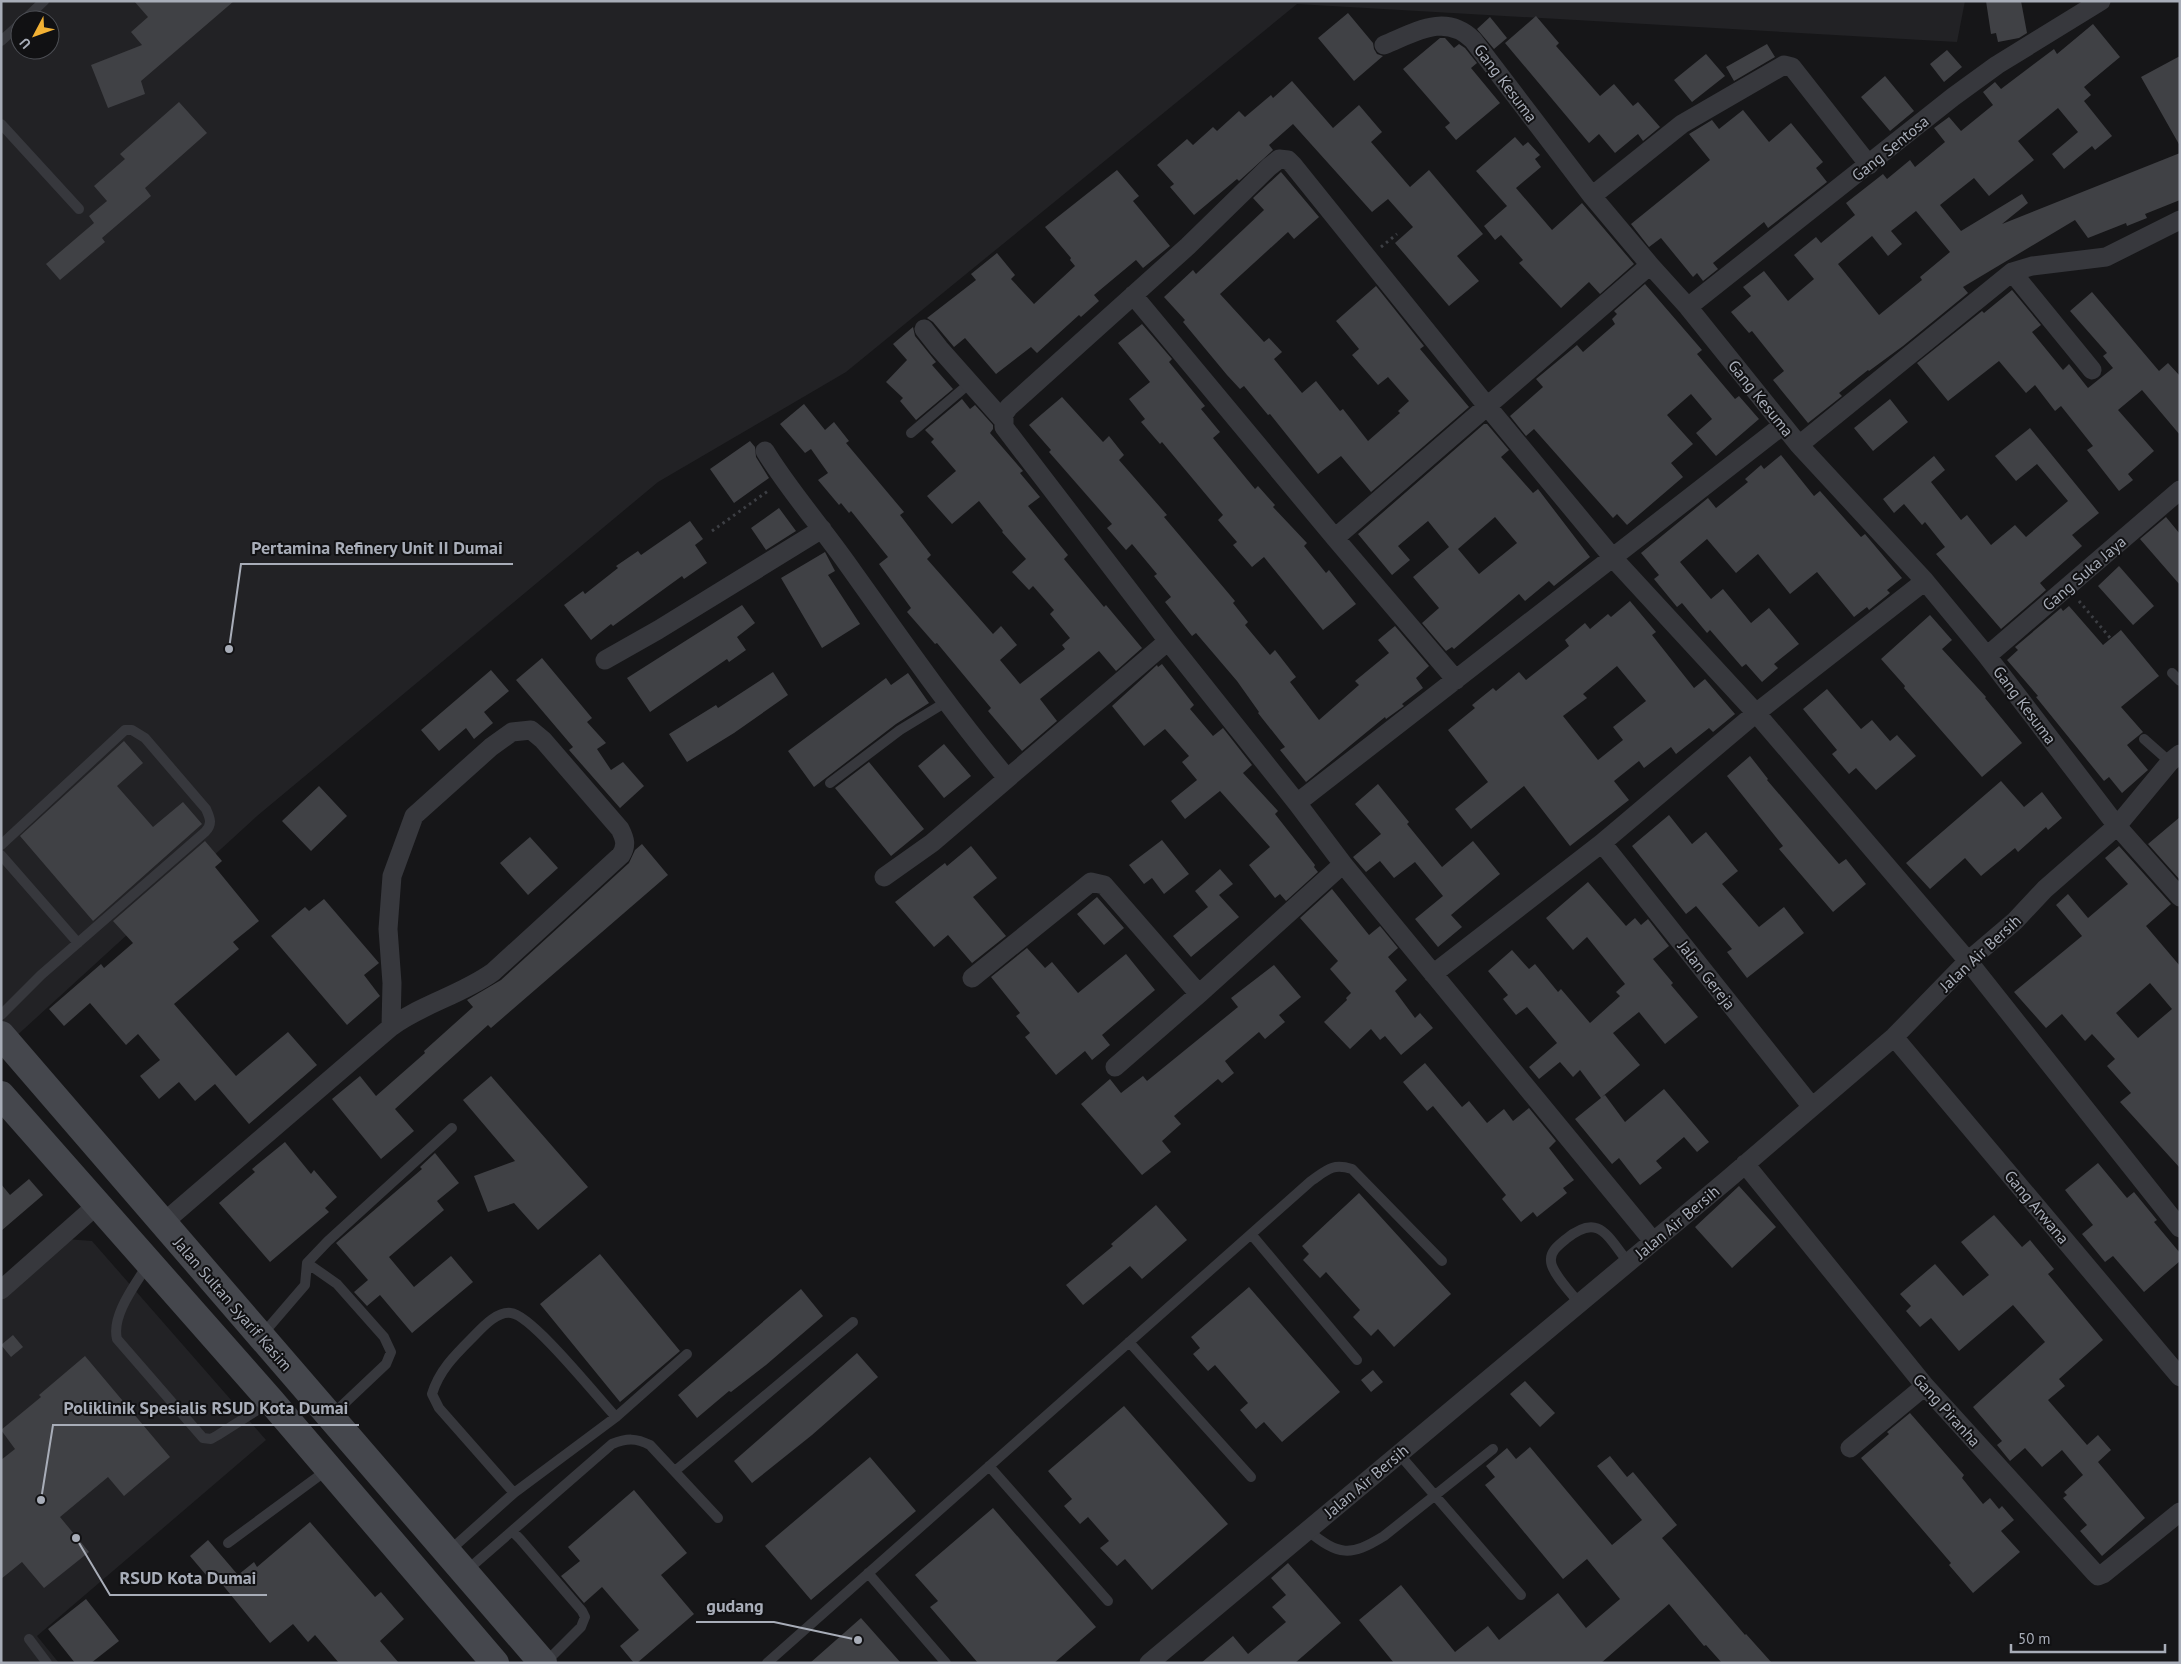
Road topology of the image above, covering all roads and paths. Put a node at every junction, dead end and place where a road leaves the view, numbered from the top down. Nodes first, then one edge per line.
1 (44, 1) edge
2 (2102, 1) edge
3 (35, 10) edge
4 (1384, 46) dead end
5 (1, 124) edge
6 (1870, 165) junction
7 (1592, 196) junction
8 (78, 209) dead end
9 (2180, 220) edge
10 (1650, 265) junction
11 (2012, 272) junction
12 (1134, 295) junction
13 (1688, 307) junction
14 (924, 329) dead end
15 (2092, 370) dead end
16 (970, 383) junction
17 (1487, 406) junction
18 (1003, 420) junction
19 (1783, 425) junction
20 (911, 433) dead end
21 (1799, 446) junction
22 (765, 451) dead end
23 (783, 480) junction
24 (2180, 490) edge
25 (822, 529) junction
26 (712, 531) dead end
27 (1335, 538) junction
28 (1612, 558) junction
29 (1925, 581) junction
30 (2067, 587) junction
31 (2111, 639) dead end
32 (1168, 641) junction
33 (1988, 656) junction
34 (605, 660) dead end
35 (2172, 673) dead end
36 (1456, 680) junction
37 (2180, 681) edge
38 (946, 702) junction
39 (1756, 713) junction
40 (2144, 739) dead end
41 (2175, 758) edge
42 (1007, 778) junction
43 (830, 784) dead end
44 (1297, 803) junction
45 (2117, 826) junction
46 (1602, 843) junction
47 (1, 845) edge
48 (1, 855) edge
49 (1343, 864) junction
50 (884, 877) dead end
51 (2180, 896) edge
52 (78, 943) junction
53 (1968, 961) junction
54 (1433, 974) junction
55 (972, 978) dead end
56 (1199, 994) junction
57 (1, 1015) edge
58 (391, 1027) junction
59 (1, 1036) edge
60 (1894, 1037) junction
61 (1115, 1067) dead end
62 (1, 1095) edge
63 (1812, 1106) junction
64 (452, 1128) dead end
65 (1745, 1164) junction
66 (96, 1205) junction
67 (163, 1223) junction
68 (2180, 1228) edge
69 (1251, 1234) junction
70 (1653, 1241) junction
71 (1442, 1261) dead end
72 (149, 1262) junction
73 (1628, 1262) junction
74 (307, 1263) junction
75 (1, 1290) edge
76 (1579, 1303) junction
77 (853, 1322) dead end
78 (261, 1336) junction
79 (1129, 1342) junction
80 (687, 1354) dead end
81 (1357, 1360) dead end
82 (2180, 1377) edge
83 (1925, 1386) junction
84 (271, 1402) junction
85 (330, 1417) junction
86 (616, 1417) junction
87 (1850, 1448) dead end
88 (1493, 1449) dead end
89 (1399, 1454) junction
90 (989, 1466) junction
91 (328, 1469) junction
92 (675, 1471) junction
93 (1251, 1477) dead end
94 (514, 1493) junction
95 (1434, 1495) junction
96 (2176, 1516) edge
97 (718, 1518) dead end
98 (1307, 1530) junction
99 (512, 1532) junction
100 (228, 1543) dead end
101 (456, 1562) junction
102 (868, 1574) junction
103 (1521, 1594) dead end
104 (1108, 1601) dead end
105 (29, 1639) dead end
106 (47, 1663) edge
107 (495, 1663) edge
108 (544, 1663) edge
109 (767, 1663) edge
110 (946, 1663) edge
111 (1149, 1663) edge

1 - 3 lane
2 - 6 street, Gang Sentosa
4 - 7 street, Gang Kesuma
5 - 8 lane
6 - 7 street
6 - 13 street, Gang Sentosa
7 - 10 street, Gang Kesuma
9 - 11 street
10 - 13 street, Gang Kesuma
10 - 17 street
11 - 15 street
11 - 21 street
12 - 17 street
12 - 18 street
12 - 27 street
13 - 19 street, Gang Kesuma
14 - 16 street
16 - 18 street
16 - 20 lane
17 - 27 street
17 - 28 street
18 - 32 street
19 - 21 street, Gang Kesuma
19 - 28 street
21 - 29 street, Gang Kesuma
22 - 23 street
23 - 25 street
23 - 26 path
24 - 30 street, Gang Suka Jaya
25 - 34 street
25 - 38 street
27 - 36 street
28 - 36 street
28 - 39 street
29 - 33 street, Gang Kesuma
29 - 39 street
30 - 31 path
30 - 33 street, Gang Suka Jaya
32 - 42 street
32 - 44 street
33 - 45 street, Gang Kesuma
35 - 37 lane
36 - 44 street
38 - 42 street
38 - 43 lane
39 - 46 street
39 - 53 street
40 - 41 lane
41 - 45 street, Jalan Air Bersih
42 - 50 street
44 - 49 street
45 - 51 street, Gang Kesuma
45 - 53 street, Jalan Air Bersih
46 - 54 street
46 - 63 street, Jalan Gereja
47 - 52 lane
48 - 52 lane
49 - 54 street
49 - 56 street
52 - 57 lane
53 - 60 street, Jalan Air Bersih
53 - 68 street
54 - 70 street
55 - 56 street
56 - 61 street
58 - 58 street
58 - 67 street
59 - 67 street, Jalan Sultan Syarif Kasim
60 - 63 street, Jalan Air Bersih
60 - 82 street, Gang Arwana
62 - 66 street
63 - 65 street, Jalan Air Bersih
64 - 74 lane
65 - 70 street, Jalan Air Bersih
65 - 83 street, Gang Piranha
66 - 72 street
66 - 75 street
67 - 78 street, Jalan Sultan Syarif Kasim
69 - 71 lane
69 - 79 lane
69 - 81 lane
70 - 73 street, Jalan Air Bersih
72 - 84 street
72 - 84 lane
73 - 76 street, Jalan Air Bersih
73 - 76 lane
74 - 78 lane
74 - 85 lane
76 - 89 street, Jalan Air Bersih
77 - 92 lane
78 - 85 street, Jalan Sultan Syarif Kasim
79 - 90 lane
79 - 93 lane
80 - 86 lane
83 - 87 street
83 - 96 street, Gang Piranha
84 - 91 street
85 - 101 street, Jalan Sultan Syarif Kasim
86 - 94 lane
86 - 94 lane
88 - 95 lane
89 - 95 lane
89 - 98 street, Jalan Air Bersih
90 - 102 lane
90 - 104 lane
91 - 100 lane
91 - 107 street
92 - 97 lane
92 - 99 lane
94 - 101 lane
95 - 98 lane
95 - 103 lane
98 - 111 street, Jalan Air Bersih
99 - 101 lane
99 - 108 lane
101 - 108 street, Jalan Sultan Syarif Kasim
102 - 109 lane
102 - 110 lane
105 - 106 lane

